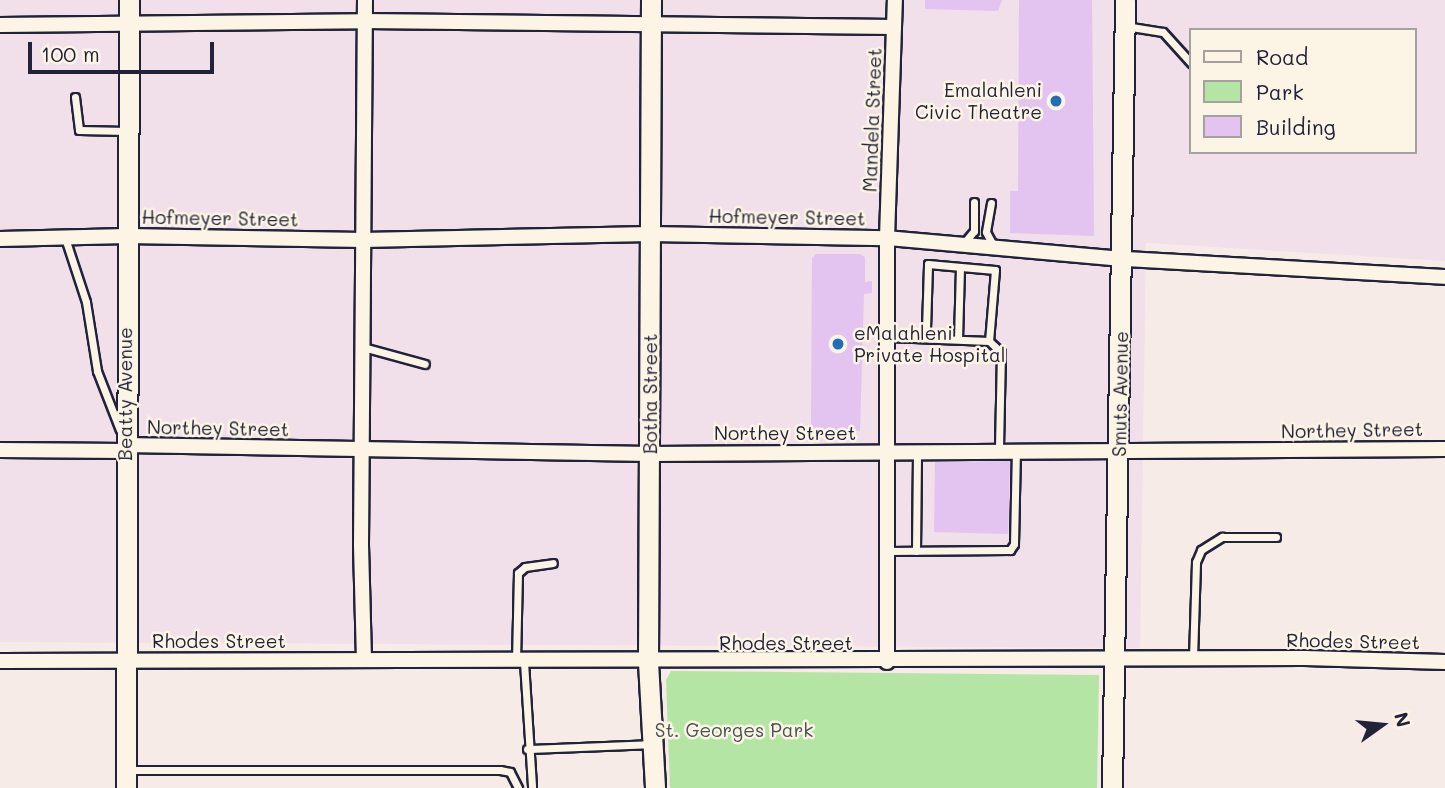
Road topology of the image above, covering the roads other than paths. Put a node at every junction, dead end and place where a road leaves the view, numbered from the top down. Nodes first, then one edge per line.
1 (129, 0) edge
2 (365, 0) edge
3 (651, 0) edge
4 (894, 0) edge
5 (1125, 0) edge
6 (364, 21) junction
7 (651, 24) junction
8 (0, 25) edge
9 (1125, 25) junction
10 (129, 27) junction
11 (894, 27) junction
12 (1190, 61) edge
13 (75, 97) dead end
14 (128, 131) junction
15 (974, 202) dead end
16 (991, 203) dead end
17 (650, 234) junction
18 (127, 236) junction
19 (65, 237) junction
20 (887, 238) junction
21 (0, 239) edge
22 (363, 240) junction
23 (962, 244) junction
24 (994, 247) junction
25 (1124, 259) junction
26 (960, 267) junction
27 (1445, 278) edge
28 (926, 329) dead end
29 (888, 337) junction
30 (958, 339) junction
31 (989, 341) junction
32 (363, 348) junction
33 (425, 364) dead end
34 (125, 448) junction
35 (1445, 449) edge
36 (0, 450) edge
37 (364, 451) junction
38 (999, 451) junction
39 (889, 452) junction
40 (917, 452) junction
41 (1016, 452) junction
42 (1119, 452) junction
43 (650, 454) junction
44 (1276, 537) dead end
45 (888, 551) junction
46 (916, 551) junction
47 (553, 563) dead end
48 (1115, 659) junction
49 (1193, 659) junction
50 (127, 660) junction
51 (364, 660) junction
52 (0, 661) edge
53 (520, 662) junction
54 (648, 662) junction
55 (887, 662) junction
56 (1445, 662) edge
57 (651, 744) junction
58 (527, 749) junction
59 (127, 779) edge
60 (532, 787) edge
61 (518, 788) edge
62 (655, 788) edge
63 (1112, 788) edge

1 - 10 main road, Beatty Avenue
2 - 6 street
3 - 7 main road, Botha Street
4 - 11 street, Mandela Street
5 - 9 main road, Smuts Avenue
6 - 7 street
6 - 10 street
6 - 22 street
7 - 11 street
7 - 17 main road, Botha Street
8 - 10 street
9 - 12 lane
9 - 25 main road, Smuts Avenue
10 - 14 main road, Beatty Avenue
11 - 20 street, Mandela Street
13 - 14 lane
14 - 18 main road, Beatty Avenue
15 - 23 lane
16 - 24 lane
17 - 20 street, Hofmeyer Street
17 - 22 street, Hofmeyer Street
17 - 43 main road, Botha Street
18 - 19 street, Hofmeyer Street
18 - 22 street, Hofmeyer Street
18 - 34 main road, Beatty Avenue
19 - 21 street, Hofmeyer Street
19 - 34 lane
20 - 23 street, Hofmeyer Street
20 - 29 street, Mandela Street
22 - 32 street
23 - 24 street, Hofmeyer Street
24 - 25 street, Hofmeyer Street
25 - 27 street, Hofmeyer Street
25 - 42 main road, Smuts Avenue
26 - 28 lane
26 - 30 lane
26 - 31 lane
29 - 30 lane
29 - 39 street, Mandela Street
30 - 31 lane
31 - 38 lane
32 - 33 lane
32 - 37 street
34 - 36 street, Northey Street
34 - 37 street, Northey Street
34 - 50 main road, Beatty Avenue
35 - 42 street, Northey Street
37 - 43 street, Northey Street
37 - 51 street
38 - 40 street, Northey Street
38 - 41 street, Northey Street
39 - 40 street, Northey Street
39 - 43 street, Northey Street
39 - 45 street, Mandela Street
40 - 46 lane
41 - 42 street, Northey Street
41 - 46 lane
42 - 48 main road, Smuts Avenue
43 - 54 main road, Botha Street
44 - 49 lane
45 - 46 lane
45 - 55 street, Mandela Street
47 - 53 lane
48 - 49 street, Rhodes Street
48 - 55 street, Rhodes Street
48 - 63 main road, Smuts Avenue
49 - 56 street, Rhodes Street
50 - 51 street, Rhodes Street
50 - 52 street, Rhodes Street
50 - 59 main road, Beatty Avenue
51 - 53 street, Rhodes Street
53 - 54 street, Rhodes Street
53 - 58 lane
54 - 55 street, Rhodes Street
54 - 57 main road, Botha Street
57 - 58 lane
57 - 62 main road, Botha Street
58 - 60 lane
59 - 61 lane

